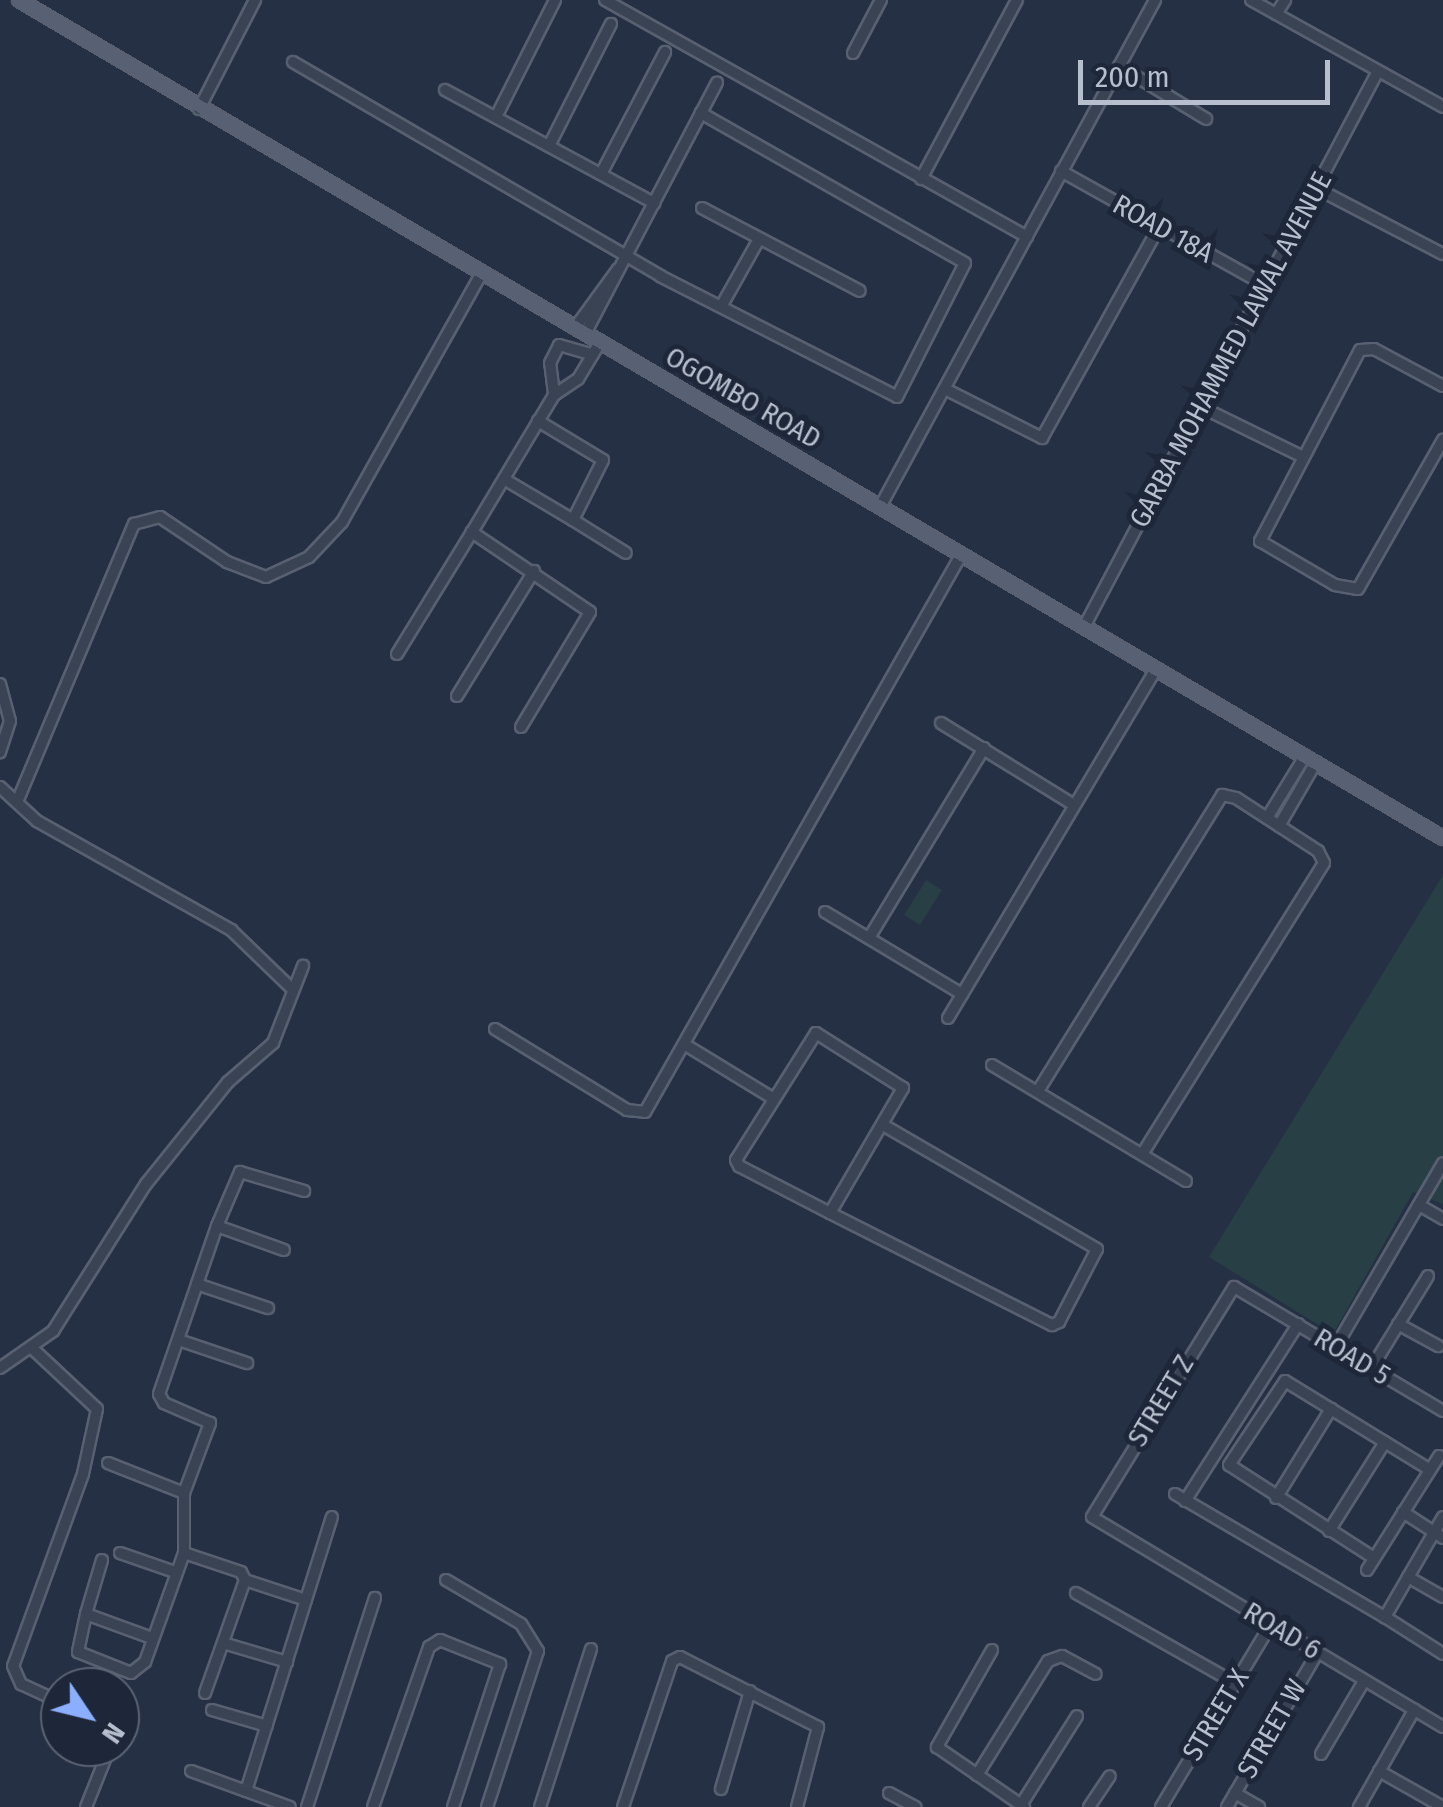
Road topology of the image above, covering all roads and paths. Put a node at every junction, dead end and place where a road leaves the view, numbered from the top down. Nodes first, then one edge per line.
1 (19, 0) edge
2 (254, 0) edge
3 (555, 0) edge
4 (605, 0) edge
5 (881, 0) edge
6 (1017, 0) edge
7 (1154, 0) edge
8 (1251, 0) edge
9 (1285, 0) edge
10 (1276, 14) junction
11 (611, 24) dead end
12 (665, 52) dead end
13 (853, 53) dead end
14 (293, 62) dead end
15 (1119, 66) junction
16 (1377, 73) junction
17 (717, 83) dead end
18 (445, 90) dead end
19 (1443, 107) edge
20 (199, 109) junction
21 (702, 114) junction
22 (496, 117) junction
23 (1206, 119) dead end
24 (549, 146) junction
25 (1062, 171) junction
26 (601, 174) junction
27 (922, 179) junction
28 (1316, 188) junction
29 (654, 203) junction
30 (702, 208) dead end
31 (1158, 229) junction
32 (1028, 237) junction
33 (759, 239) junction
34 (1443, 254) edge
35 (625, 255) junction
36 (481, 274) junction
37 (1265, 285) junction
38 (860, 291) dead end
39 (722, 304) junction
40 (580, 332) junction
41 (596, 349) junction
42 (1443, 386) edge
43 (945, 388) junction
44 (554, 395) junction
45 (1201, 407) junction
46 (538, 421) junction
47 (1443, 440) edge
48 (1301, 456) junction
49 (504, 479) junction
50 (880, 507) junction
51 (573, 520) junction
52 (472, 532) junction
53 (626, 553) dead end
54 (961, 555) junction
55 (534, 571) junction
56 (1084, 627) junction
57 (397, 654) dead end
58 (1156, 669) junction
59 (0, 684) edge
60 (458, 696) dead end
61 (941, 723) dead end
62 (521, 727) dead end
63 (984, 748) junction
64 (0, 752) edge
65 (1310, 759) junction
66 (0, 788) edge
67 (17, 802) junction
68 (1074, 805) junction
69 (1267, 818) junction
70 (1279, 826) junction
71 (1443, 838) edge
72 (825, 912) dead end
73 (869, 938) junction
74 (303, 966) dead end
75 (292, 989) junction
76 (962, 994) junction
77 (948, 1018) dead end
78 (495, 1029) dead end
79 (684, 1044) junction
80 (992, 1065) dead end
81 (1038, 1091) junction
82 (774, 1099) junction
83 (883, 1125) junction
84 (1142, 1153) junction
85 (1443, 1163) edge
86 (1186, 1181) dead end
87 (304, 1191) dead end
88 (1418, 1205) junction
89 (830, 1213) junction
90 (1443, 1220) edge
91 (217, 1226) junction
92 (284, 1250) dead end
93 (1428, 1276) dead end
94 (198, 1284) junction
95 (1263, 1302) joint
96 (268, 1308) dead end
97 (1298, 1324) junction
98 (1398, 1324) junction
99 (179, 1340) junction
100 (1438, 1346) dead end
101 (1335, 1348) junction
102 (34, 1350) junction
103 (248, 1364) dead end
104 (0, 1368) edge
105 (1371, 1369) junction
106 (1332, 1409) junction
107 (1442, 1410) edge
108 (1385, 1442) junction
109 (1439, 1456) dead end
110 (108, 1463) dead end
111 (1430, 1470) junction
112 (184, 1493) junction
113 (1276, 1498) junction
114 (1403, 1512) junction
115 (332, 1517) dead end
116 (1443, 1517) edge
117 (1329, 1531) junction
118 (1439, 1535) edge
119 (1119, 1537) joint
120 (120, 1552) dead end
121 (184, 1553) junction
122 (1374, 1558) junction
123 (102, 1560) dead end
124 (1367, 1570) dead end
125 (175, 1572) junction
126 (1408, 1577) junction
127 (244, 1580) junction
128 (446, 1580) dead end
129 (1076, 1593) dead end
130 (1443, 1597) edge
131 (375, 1598) dead end
132 (306, 1600) junction
133 (86, 1614) junction
134 (1386, 1618) junction
135 (1270, 1624) junction
136 (152, 1638) junction
137 (223, 1643) junction
138 (591, 1649) dead end
139 (992, 1650) dead end
140 (1318, 1652) junction
141 (1443, 1654) edge
142 (287, 1662) junction
143 (1096, 1674) dead end
144 (1364, 1681) junction
145 (1234, 1683) junction
146 (750, 1691) junction
147 (40, 1693) edge
148 (205, 1693) dead end
149 (212, 1710) dead end
150 (1414, 1710) junction
151 (1077, 1716) dead end
152 (267, 1726) junction
153 (1443, 1727) edge
154 (1322, 1754) dead end
155 (102, 1767) edge
156 (191, 1771) dead end
157 (1379, 1771) junction
158 (978, 1775) junction
159 (1110, 1776) dead end
160 (722, 1789) dead end
161 (246, 1791) junction
162 (890, 1792) dead end
163 (1235, 1793) junction
164 (1022, 1806) edge
165 (86, 1807) edge
166 (290, 1807) edge
167 (307, 1807) edge
168 (374, 1807) edge
169 (452, 1807) edge
170 (487, 1807) edge
171 (540, 1807) edge
172 (623, 1807) edge
173 (797, 1807) edge
174 (915, 1807) edge
175 (1090, 1807) edge
176 (1161, 1807) edge
177 (1227, 1807) edge
178 (1260, 1807) edge
179 (1359, 1807) edge
180 (1443, 1807) edge

1 - 20 main road, OGOMBO ROAD
2 - 20 street
3 - 22 street
4 - 27 street
5 - 13 street
6 - 27 street
7 - 15 street
8 - 10 street
9 - 10 street
10 - 16 street
11 - 24 street
12 - 26 street
14 - 35 street
15 - 23 street
15 - 25 street
16 - 19 street
16 - 28 street, GARBA MOHAMMED LAWAL AVENUE
17 - 21 street
18 - 22 street
20 - 36 main road, OGOMBO ROAD
21 - 29 street
21 - 39 street
22 - 24 street
24 - 26 street
25 - 31 street, ROAD 18A
25 - 32 street
26 - 29 street
27 - 32 street
28 - 34 street
28 - 37 street, GARBA MOHAMMED LAWAL AVENUE
29 - 35 street
30 - 33 street
31 - 37 street, ROAD 18A
31 - 43 street
32 - 43 street
33 - 38 street
33 - 39 street
35 - 39 street
35 - 40 street
36 - 40 main road, OGOMBO ROAD
36 - 67 street
37 - 45 street, GARBA MOHAMMED LAWAL AVENUE
40 - 41 main road, OGOMBO ROAD
41 - 44 street
41 - 44 street
41 - 50 main road, OGOMBO ROAD
42 - 48 street
43 - 50 street
44 - 46 street
45 - 48 street
45 - 56 street, GARBA MOHAMMED LAWAL AVENUE
46 - 49 street
46 - 51 street
47 - 48 street
49 - 51 street
49 - 52 street
50 - 54 main road, OGOMBO ROAD
51 - 53 street
52 - 55 street
52 - 57 street
54 - 56 main road, OGOMBO ROAD
54 - 79 street
55 - 60 street
55 - 62 street
56 - 58 main road, OGOMBO ROAD
58 - 65 main road, OGOMBO ROAD
58 - 68 street
59 - 64 street
61 - 63 street
63 - 68 street
63 - 73 street
65 - 69 street
65 - 70 street
65 - 71 main road, OGOMBO ROAD
66 - 67 street
67 - 75 street
68 - 76 street
69 - 70 street
69 - 81 street
70 - 84 street
72 - 73 street
73 - 76 street
74 - 75 street
75 - 102 street
76 - 77 street
78 - 79 street
79 - 82 street
80 - 81 street
81 - 84 street
82 - 83 street
82 - 89 street
83 - 89 street
83 - 89 street
84 - 86 street
85 - 88 street
87 - 91 street
88 - 90 street
88 - 101 street
91 - 92 street
91 - 94 street
93 - 98 street
94 - 96 street
94 - 99 street
95 - 97 street, ROAD 5
95 - 119 street, STREET Z
97 - 101 street, ROAD 5
97 - 134 street
98 - 100 street
98 - 105 street
99 - 103 street
99 - 112 street
101 - 105 street, ROAD 5
102 - 104 street
102 - 147 street
105 - 107 street, ROAD 5
106 - 108 street
106 - 113 street
106 - 113 street
108 - 111 street
108 - 117 street
109 - 111 street
110 - 112 street
111 - 114 street
112 - 121 street
113 - 117 street
114 - 118 street
114 - 122 street
115 - 132 street
116 - 118 street
117 - 122 street
118 - 126 street
119 - 135 street, ROAD 6
120 - 125 street
121 - 125 street
121 - 127 street
122 - 124 street
123 - 133 street
125 - 136 street
126 - 130 street
126 - 134 street
127 - 132 street
127 - 137 street
128 - 170 street
129 - 145 street
131 - 167 street
132 - 142 street
133 - 136 street
133 - 136 street
134 - 141 street
135 - 140 street, ROAD 6
135 - 145 street, STREET X
137 - 142 street
137 - 148 street
138 - 171 street
139 - 158 street
140 - 144 street, ROAD 6
140 - 163 street, STREET W
142 - 152 street
143 - 158 street
144 - 150 street, ROAD 6
144 - 154 street
145 - 176 street, STREET X
146 - 160 street
146 - 172 street
146 - 173 street
149 - 152 street
150 - 153 street, ROAD 6
150 - 157 street
151 - 164 street
152 - 161 street
155 - 165 street
156 - 161 street
157 - 179 street
157 - 180 street
158 - 164 street
159 - 175 street
161 - 166 street
162 - 174 street
163 - 177 street, STREET W
163 - 178 street
168 - 169 street

